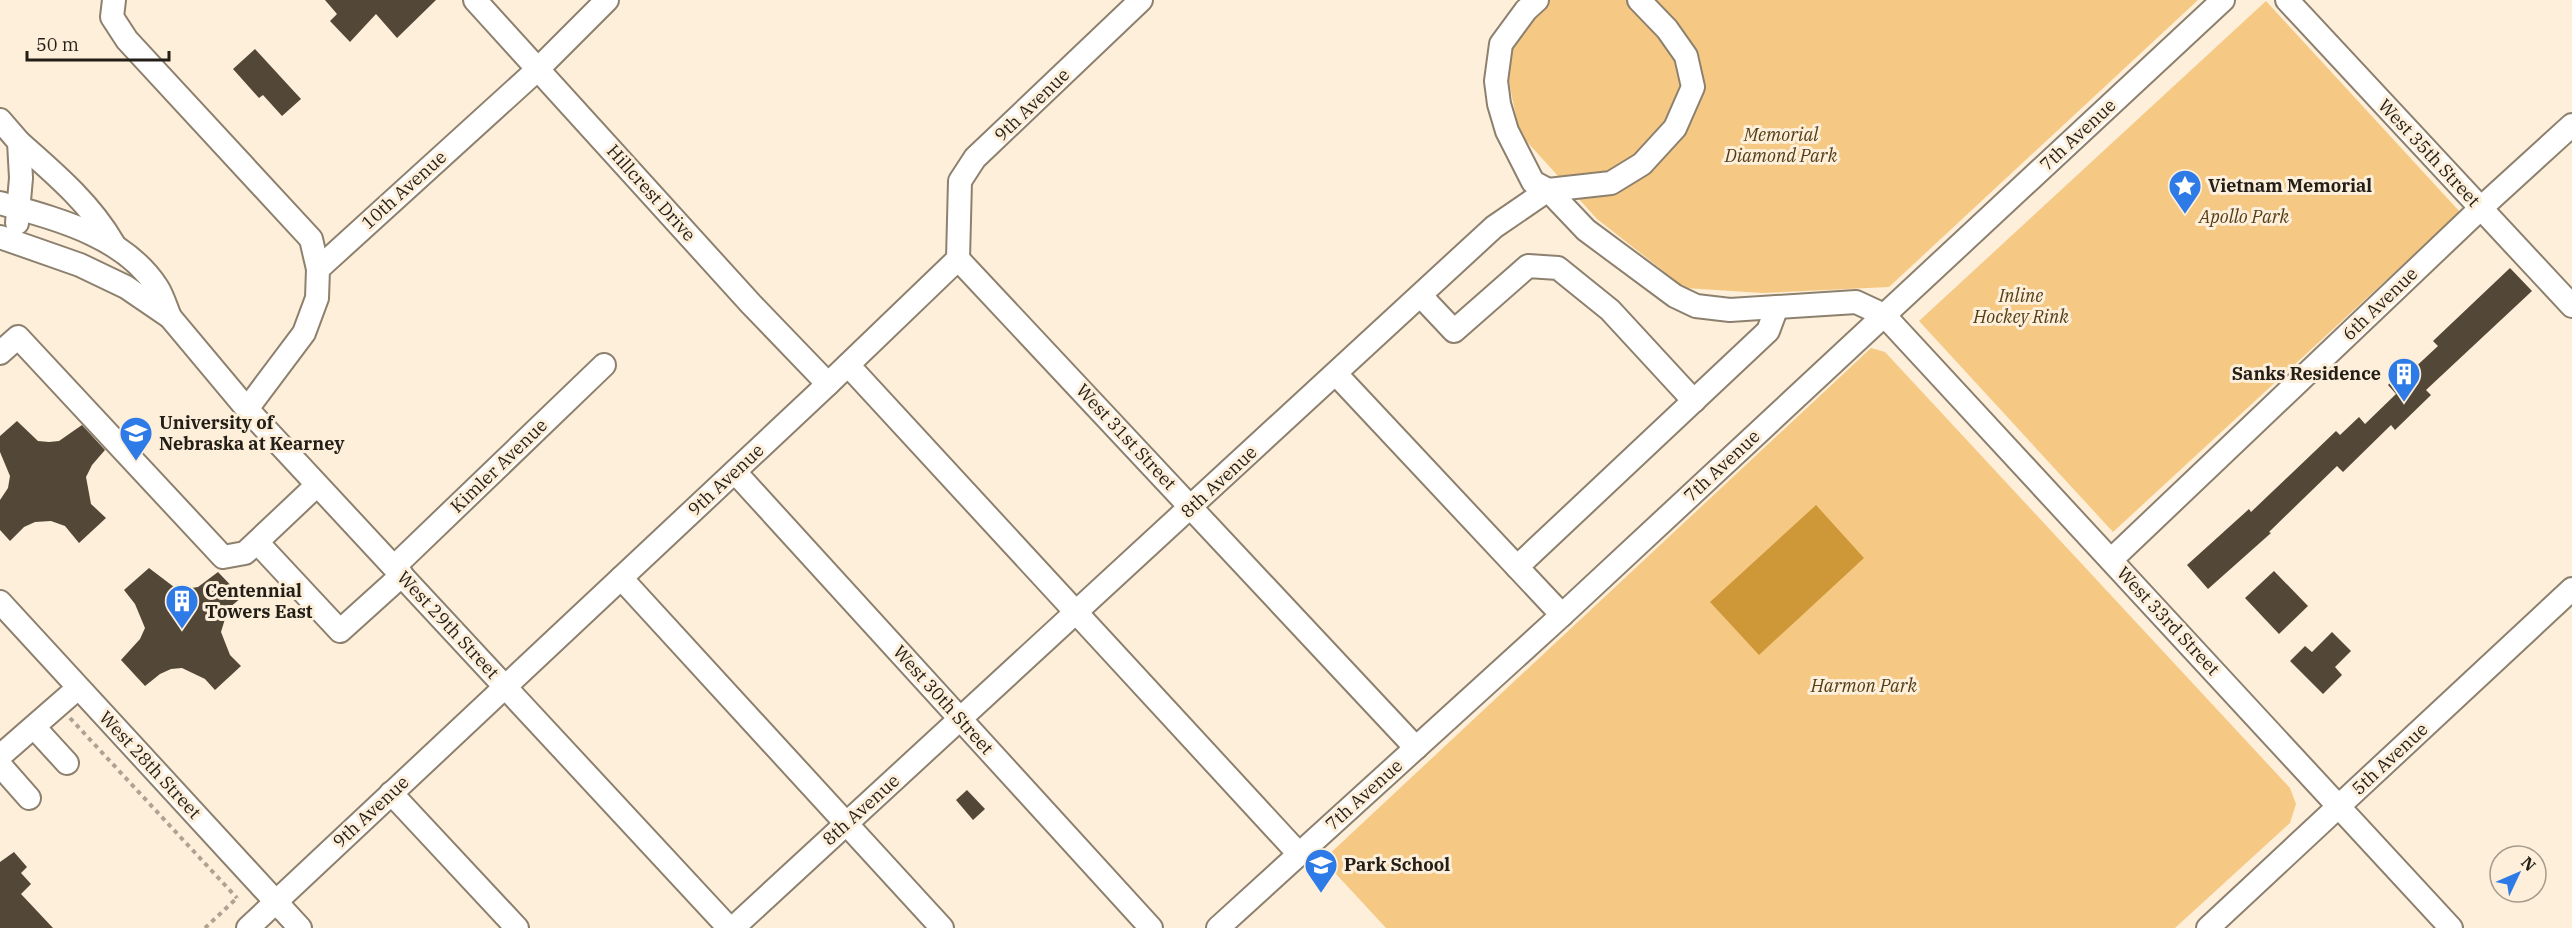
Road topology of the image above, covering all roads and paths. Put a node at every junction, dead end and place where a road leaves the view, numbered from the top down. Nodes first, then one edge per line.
1 (114, 0) edge
2 (475, 0) edge
3 (607, 0) edge
4 (1141, 0) edge
5 (1537, 0) edge
6 (1639, 0) edge
7 (2223, 0) edge
8 (2287, 0) edge
9 (538, 69) junction
10 (0, 120) edge
11 (2572, 125) edge
12 (19, 142) junction
13 (1548, 190) junction
14 (10, 206) edge
15 (2481, 208) junction
16 (8, 239) edge
17 (117, 249) junction
18 (958, 259) junction
19 (318, 268) junction
20 (1421, 296) junction
21 (1777, 306) junction
22 (2572, 306) edge
23 (1884, 315) junction
24 (170, 317) junction
25 (0, 353) edge
26 (604, 365) dead end
27 (848, 365) junction
28 (1336, 374) junction
29 (828, 384) junction
30 (1694, 400) junction
31 (248, 409) junction
32 (735, 472) junction
33 (317, 484) junction
34 (1191, 508) junction
35 (257, 542) junction
36 (2111, 560) junction
37 (1516, 567) junction
38 (398, 571) junction
39 (621, 578) junction
40 (2572, 589) edge
41 (0, 602) edge
42 (1077, 614) junction
43 (1562, 615) junction
44 (506, 687) junction
45 (78, 688) junction
46 (69, 717) dead end
47 (961, 720) junction
48 (34, 726) junction
49 (1416, 748) junction
50 (0, 756) edge
51 (67, 763) dead end
52 (0, 765) edge
53 (391, 793) junction
54 (29, 798) dead end
55 (2339, 807) junction
56 (846, 822) junction
57 (1299, 854) junction
58 (256, 881) junction
59 (237, 898) junction
60 (276, 902) junction
61 (2216, 925) edge
62 (205, 928) edge
63 (248, 928) edge
64 (300, 928) edge
65 (518, 928) edge
66 (731, 928) edge
67 (942, 928) edge
68 (1151, 928) edge
69 (1218, 928) edge
70 (2451, 928) edge

1 - 19 street
2 - 9 street, Hillcrest Drive
3 - 9 street, 10th Avenue
4 - 18 street, 9th Avenue
5 - 13 street
6 - 13 street
7 - 23 street, 7th Avenue
8 - 15 street, West 35th Street
9 - 19 street, 10th Avenue
9 - 29 street, Hillcrest Drive
10 - 12 street
11 - 15 street, 6th Avenue
12 - 14 street
12 - 17 street
13 - 20 street, 8th Avenue
13 - 21 street
14 - 16 street
14 - 17 street, West 29th Street
15 - 22 street, West 35th Street
15 - 36 street, 6th Avenue
16 - 24 street, West 29th Street
17 - 24 street, West 29th Street
18 - 27 street, 9th Avenue
18 - 34 street, West 31st Street
19 - 31 street
20 - 28 street, 8th Avenue
20 - 30 street
21 - 23 street
21 - 30 street
23 - 36 street, West 33rd Street
23 - 43 street, 7th Avenue
24 - 31 street, West 29th Street
25 - 35 street
26 - 38 street, Kimler Avenue
27 - 29 street, 9th Avenue
27 - 42 street
28 - 34 street, 8th Avenue
28 - 37 street
29 - 32 street, 9th Avenue
30 - 37 street
31 - 33 street, West 29th Street
32 - 39 street, 9th Avenue
32 - 47 street, West 30th Street
33 - 35 street
33 - 38 street, West 29th Street
34 - 42 street, 8th Avenue
34 - 49 street, West 31st Street
35 - 38 street, Kimler Avenue
36 - 55 street, West 33rd Street
37 - 43 street
38 - 44 street, West 29th Street
39 - 44 street, 9th Avenue
39 - 56 street
40 - 55 street, 5th Avenue
41 - 45 street, West 28th Street
42 - 47 street, 8th Avenue
42 - 57 street
43 - 49 street, 7th Avenue
44 - 53 street, 9th Avenue
44 - 66 street, West 29th Street
45 - 48 street
45 - 58 street, West 28th Street
46 - 59 path
47 - 56 street, 8th Avenue
47 - 68 street, West 30th Street
48 - 50 street
48 - 51 street
49 - 57 street, 7th Avenue
52 - 54 street
53 - 60 street, 9th Avenue
53 - 65 street
55 - 61 street, 5th Avenue
55 - 70 street, West 33rd Street
56 - 66 street, 8th Avenue
56 - 67 street
57 - 69 street, 7th Avenue
58 - 59 path
58 - 60 street, West 28th Street
59 - 62 path
60 - 63 street, 9th Avenue
60 - 64 street, West 28th Street

